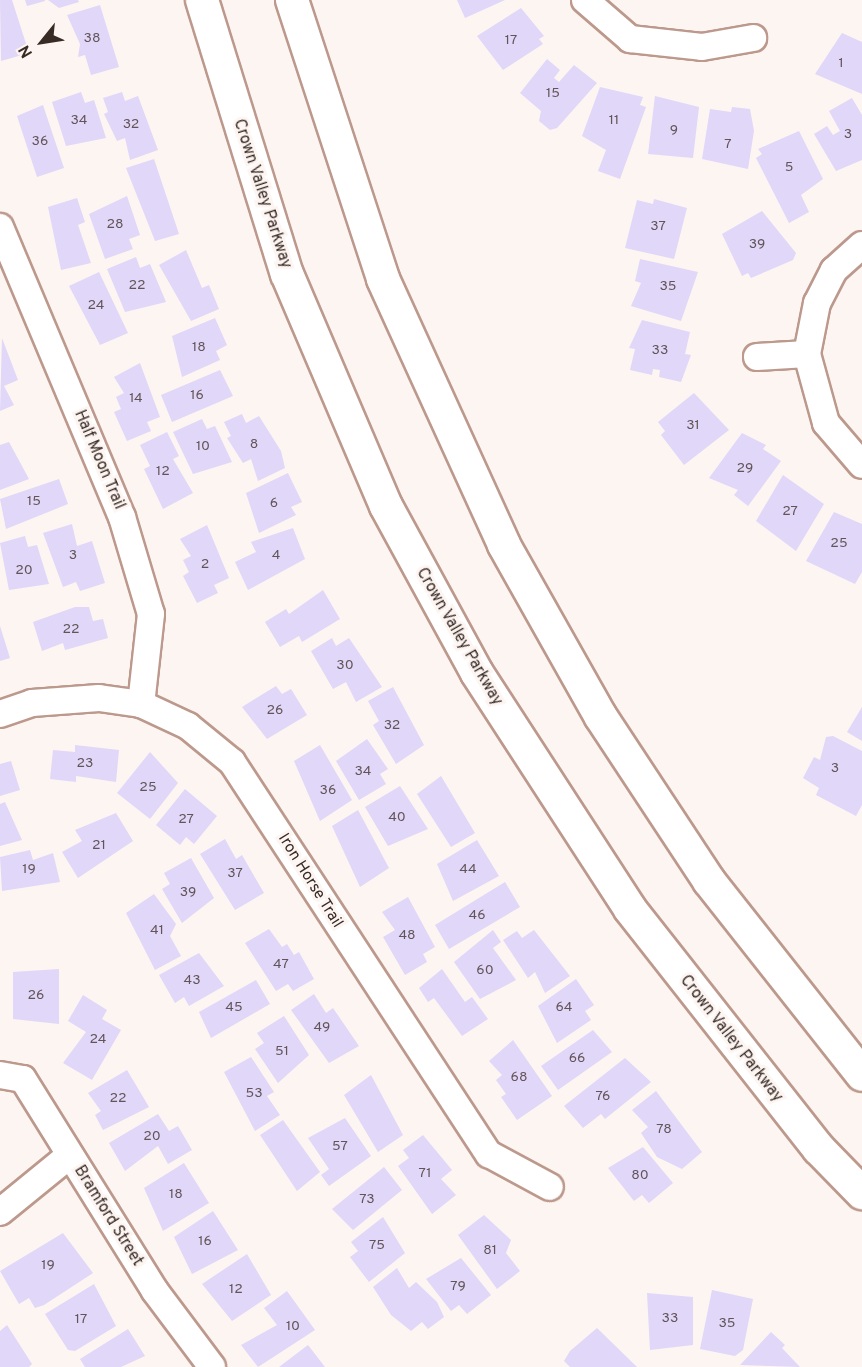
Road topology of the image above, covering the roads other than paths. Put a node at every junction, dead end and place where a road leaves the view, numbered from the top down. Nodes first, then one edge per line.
1 (202, 0) edge
2 (292, 0) edge
3 (585, 0) edge
4 (753, 38) dead end
5 (0, 227) edge
6 (862, 245) edge
7 (807, 354) junction
8 (757, 357) dead end
9 (862, 465) edge
10 (141, 704) junction
11 (0, 714) edge
12 (0, 1075) edge
13 (862, 1075) edge
14 (70, 1155) junction
15 (550, 1187) dead end
16 (862, 1193) edge
17 (0, 1212) edge
18 (213, 1367) edge

1 - 16 main road, Crown Valley Parkway
2 - 13 main road
3 - 4 street
5 - 10 street, Half Moon Trail
6 - 7 street
7 - 8 street
7 - 9 street
10 - 11 street, Iron Horse Trail
10 - 15 street, Iron Horse Trail
12 - 14 street, Bramford Street
14 - 17 street
14 - 18 street, Bramford Street

